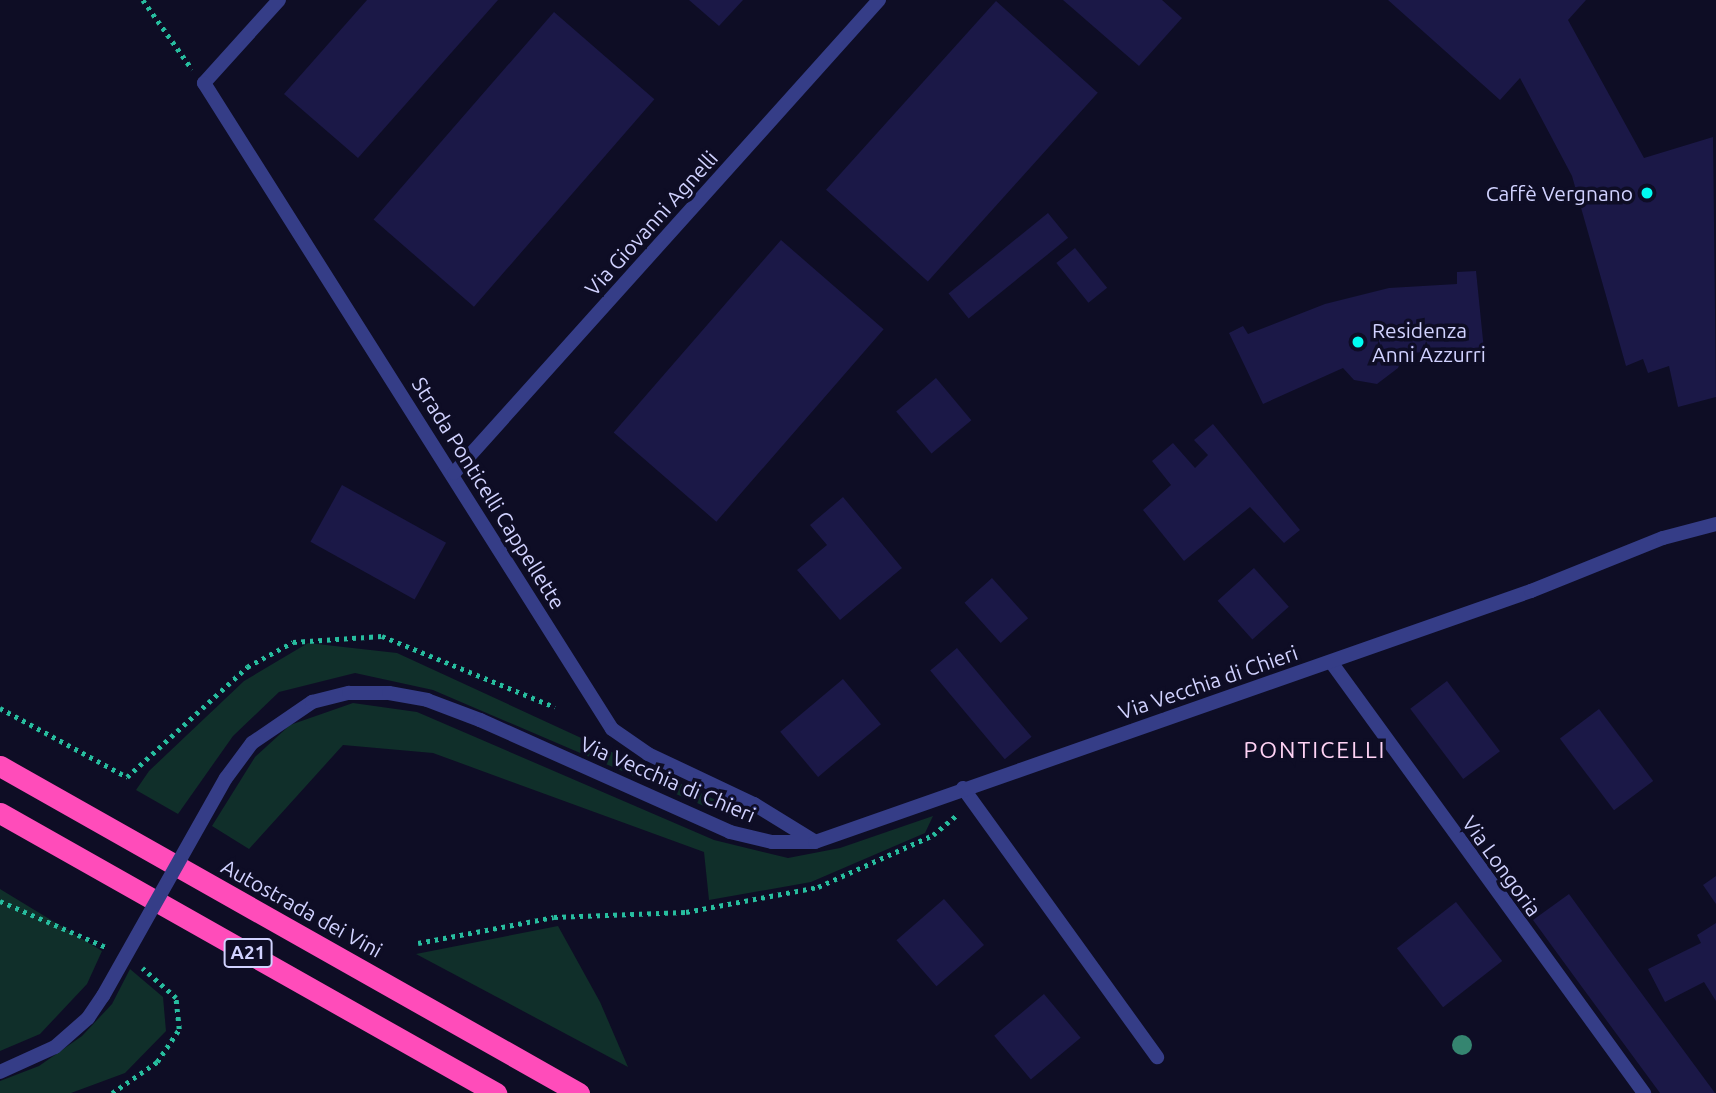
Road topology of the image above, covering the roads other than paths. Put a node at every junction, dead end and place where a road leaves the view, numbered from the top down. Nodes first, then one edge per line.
1 (279, 0) edge
2 (879, 0) edge
3 (454, 473) junction
4 (1716, 524) edge
5 (1331, 662) junction
6 (0, 766) edge
7 (963, 788) junction
8 (0, 813) edge
9 (815, 842) junction
10 (1157, 1057) dead end
11 (0, 1072) edge
12 (496, 1093) edge
13 (579, 1093) edge
14 (1644, 1093) edge

1 - 3 street, Strada Ponticelli Cappellette
2 - 3 street, Via Giovanni Agnelli
3 - 9 street, Strada Ponticelli Cappellette
4 - 5 street, Via Vecchia di Chieri
5 - 7 street, Via Vecchia di Chieri
5 - 14 street, Via Longoria
6 - 13 highway, Autostrada dei Vini
7 - 9 street, Via Vecchia di Chieri
7 - 10 street
8 - 12 highway, A21
9 - 11 street, Via Vecchia di Chieri, bridge

